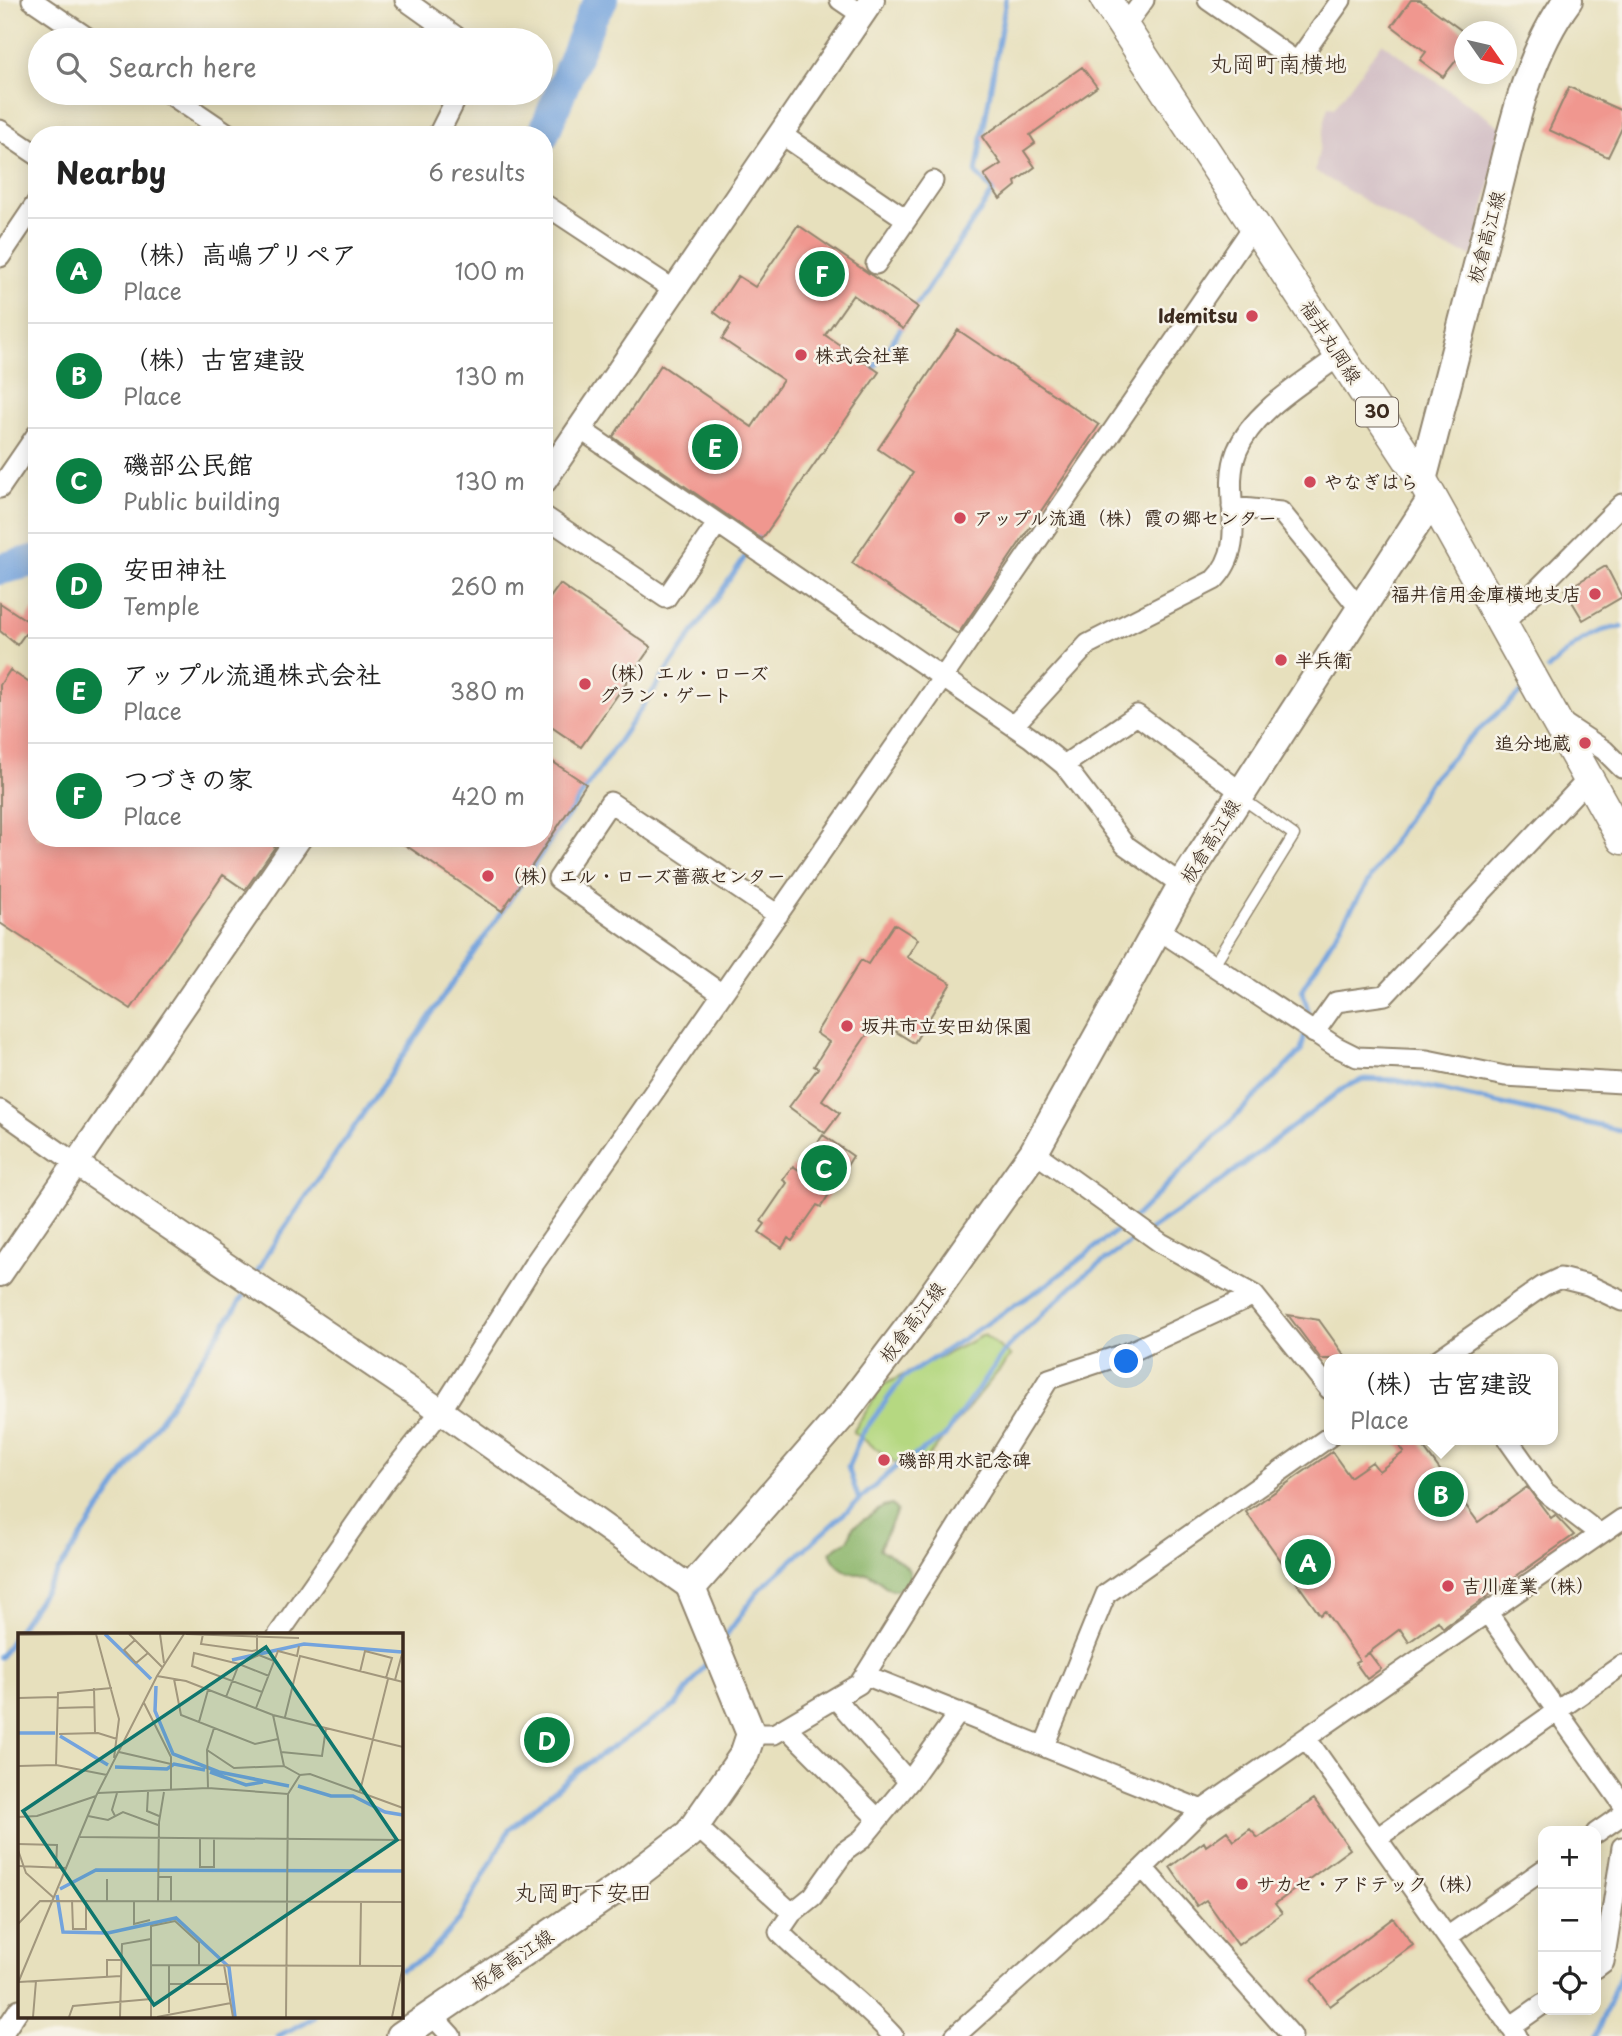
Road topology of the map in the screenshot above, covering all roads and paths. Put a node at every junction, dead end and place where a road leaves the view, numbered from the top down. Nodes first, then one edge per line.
1 (405, 0) edge
2 (840, 0) edge
3 (1106, 0) edge
4 (1144, 0) edge
5 (1208, 0) edge
6 (1341, 0) edge
7 (1568, 0) edge
8 (42, 3) edge
9 (867, 7) edge
10 (1124, 27) junction
11 (75, 28) edge
12 (444, 28) edge
13 (186, 105) edge
14 (453, 105) edge
15 (217, 126) edge
16 (442, 126) edge
17 (0, 131) edge
18 (780, 134) junction
19 (28, 149) edge
20 (933, 181) dead end
21 (553, 210) edge
22 (28, 215) edge
23 (906, 219) junction
24 (1255, 224) junction
25 (0, 257) edge
26 (876, 264) dead end
27 (674, 290) junction
28 (1340, 355) junction
29 (580, 429) junction
30 (28, 447) edge
31 (553, 468) edge
32 (0, 488) edge
33 (1427, 490) junction
34 (1622, 504) edge
35 (1232, 507) junction
36 (553, 522) edge
37 (717, 524) junction
38 (1360, 609) junction
39 (1503, 624) junction
40 (944, 676) junction
41 (1553, 716) junction
42 (1014, 725) junction
43 (1064, 765) junction
44 (1622, 768) edge
45 (1588, 779) junction
46 (1240, 794) junction
47 (1622, 839) edge
48 (293, 847) edge
49 (1182, 885) junction
50 (778, 915) junction
51 (1159, 930) junction
52 (1213, 966) junction
53 (722, 994) junction
54 (1314, 1033) junction
55 (1622, 1083) edge
56 (0, 1110) edge
57 (1034, 1152) junction
58 (75, 1163) junction
59 (0, 1274) edge
60 (1255, 1295) junction
61 (1622, 1301) edge
62 (1450, 1354) edge
63 (1324, 1383) edge
64 (441, 1411) junction
65 (1324, 1441) edge
66 (1512, 1445) edge
67 (1622, 1519) edge
68 (1601, 1534) junction
69 (691, 1588) junction
70 (1487, 1612) junction
71 (279, 1633) edge
72 (1622, 1665) edge
73 (865, 1675) junction
74 (835, 1699) junction
75 (1557, 1711) junction
76 (959, 1712) junction
77 (786, 1727) junction
78 (751, 1734) junction
79 (1306, 1738) junction
80 (1044, 1746) junction
81 (909, 1782) junction
82 (1622, 1803) edge
83 (1202, 1810) junction
84 (1622, 1815) edge
85 (878, 1819) junction
86 (695, 1825) junction
87 (1601, 1830) edge
88 (1377, 1838) junction
89 (1622, 1847) edge
90 (1143, 1868) junction
91 (1538, 1873) edge
92 (792, 1913) junction
93 (1447, 1937) junction
94 (1601, 1964) edge
95 (1538, 2008) edge
96 (18, 2010) edge
97 (432, 2015) junction
98 (1513, 2031) edge
99 (1, 2036) edge
100 (401, 2036) edge
101 (451, 2036) edge
102 (892, 2036) edge
103 (955, 2036) edge
104 (1292, 2036) edge

1 - 12 street
2 - 9 street
3 - 10 main road, 福井丸岡線 / 30
4 - 10 street
5 - 6 street
7 - 33 main road, 板倉高江線
8 - 11 street
9 - 18 street
10 - 24 main road, 福井丸岡線 / 30
13 - 15 street
14 - 16 street
17 - 19 street
18 - 23 street
18 - 27 street
20 - 23 street
21 - 27 street
22 - 25 street
23 - 26 street
24 - 28 main road, 福井丸岡線 / 30
24 - 40 street
27 - 29 street
28 - 33 main road, 福井丸岡線 / 30
28 - 35 street
29 - 31 street
29 - 37 street
30 - 32 street
33 - 38 main road, 板倉高江線
33 - 39 main road, 福井丸岡線 / 30
34 - 39 street
35 - 38 street
35 - 42 street
36 - 37 street
37 - 40 street
38 - 46 main road, 板倉高江線
39 - 41 main road, 福井丸岡線 / 30
40 - 42 street
40 - 50 street
41 - 44 street
41 - 45 main road, 福井丸岡線 / 30
42 - 43 street
43 - 46 street
43 - 49 street
45 - 47 main road, 福井丸岡線 / 30
45 - 54 street
46 - 49 main road, 板倉高江線
46 - 52 lane
48 - 58 street
49 - 51 main road, 板倉高江線
50 - 53 street
50 - 53 street
51 - 52 street
51 - 57 main road, 板倉高江線
52 - 54 street
53 - 64 street
54 - 55 street
56 - 58 street
57 - 60 street
57 - 69 main road, 板倉高江線
58 - 59 street
58 - 64 street
60 - 63 street
60 - 73 street
61 - 62 street
64 - 69 street
64 - 71 street
65 - 80 street
66 - 68 street
67 - 68 street
68 - 70 street
69 - 78 main road
70 - 75 street
70 - 79 street
72 - 75 street
73 - 74 street
73 - 76 street
74 - 77 street
74 - 81 street
75 - 82 street
75 - 88 street
76 - 80 street
76 - 81 street
77 - 78 street
77 - 85 street
78 - 86 main road, 板倉高江線
79 - 83 street
79 - 88 street
80 - 83 street
81 - 85 street
83 - 90 street
84 - 87 street
85 - 92 street
86 - 92 street
86 - 97 main road, 板倉高江線
88 - 93 street
89 - 94 street
90 - 103 street
90 - 104 street
91 - 93 street
92 - 102 street
93 - 98 street
95 - 98 street
96 - 99 street
97 - 100 main road, 板倉高江線
97 - 101 street

